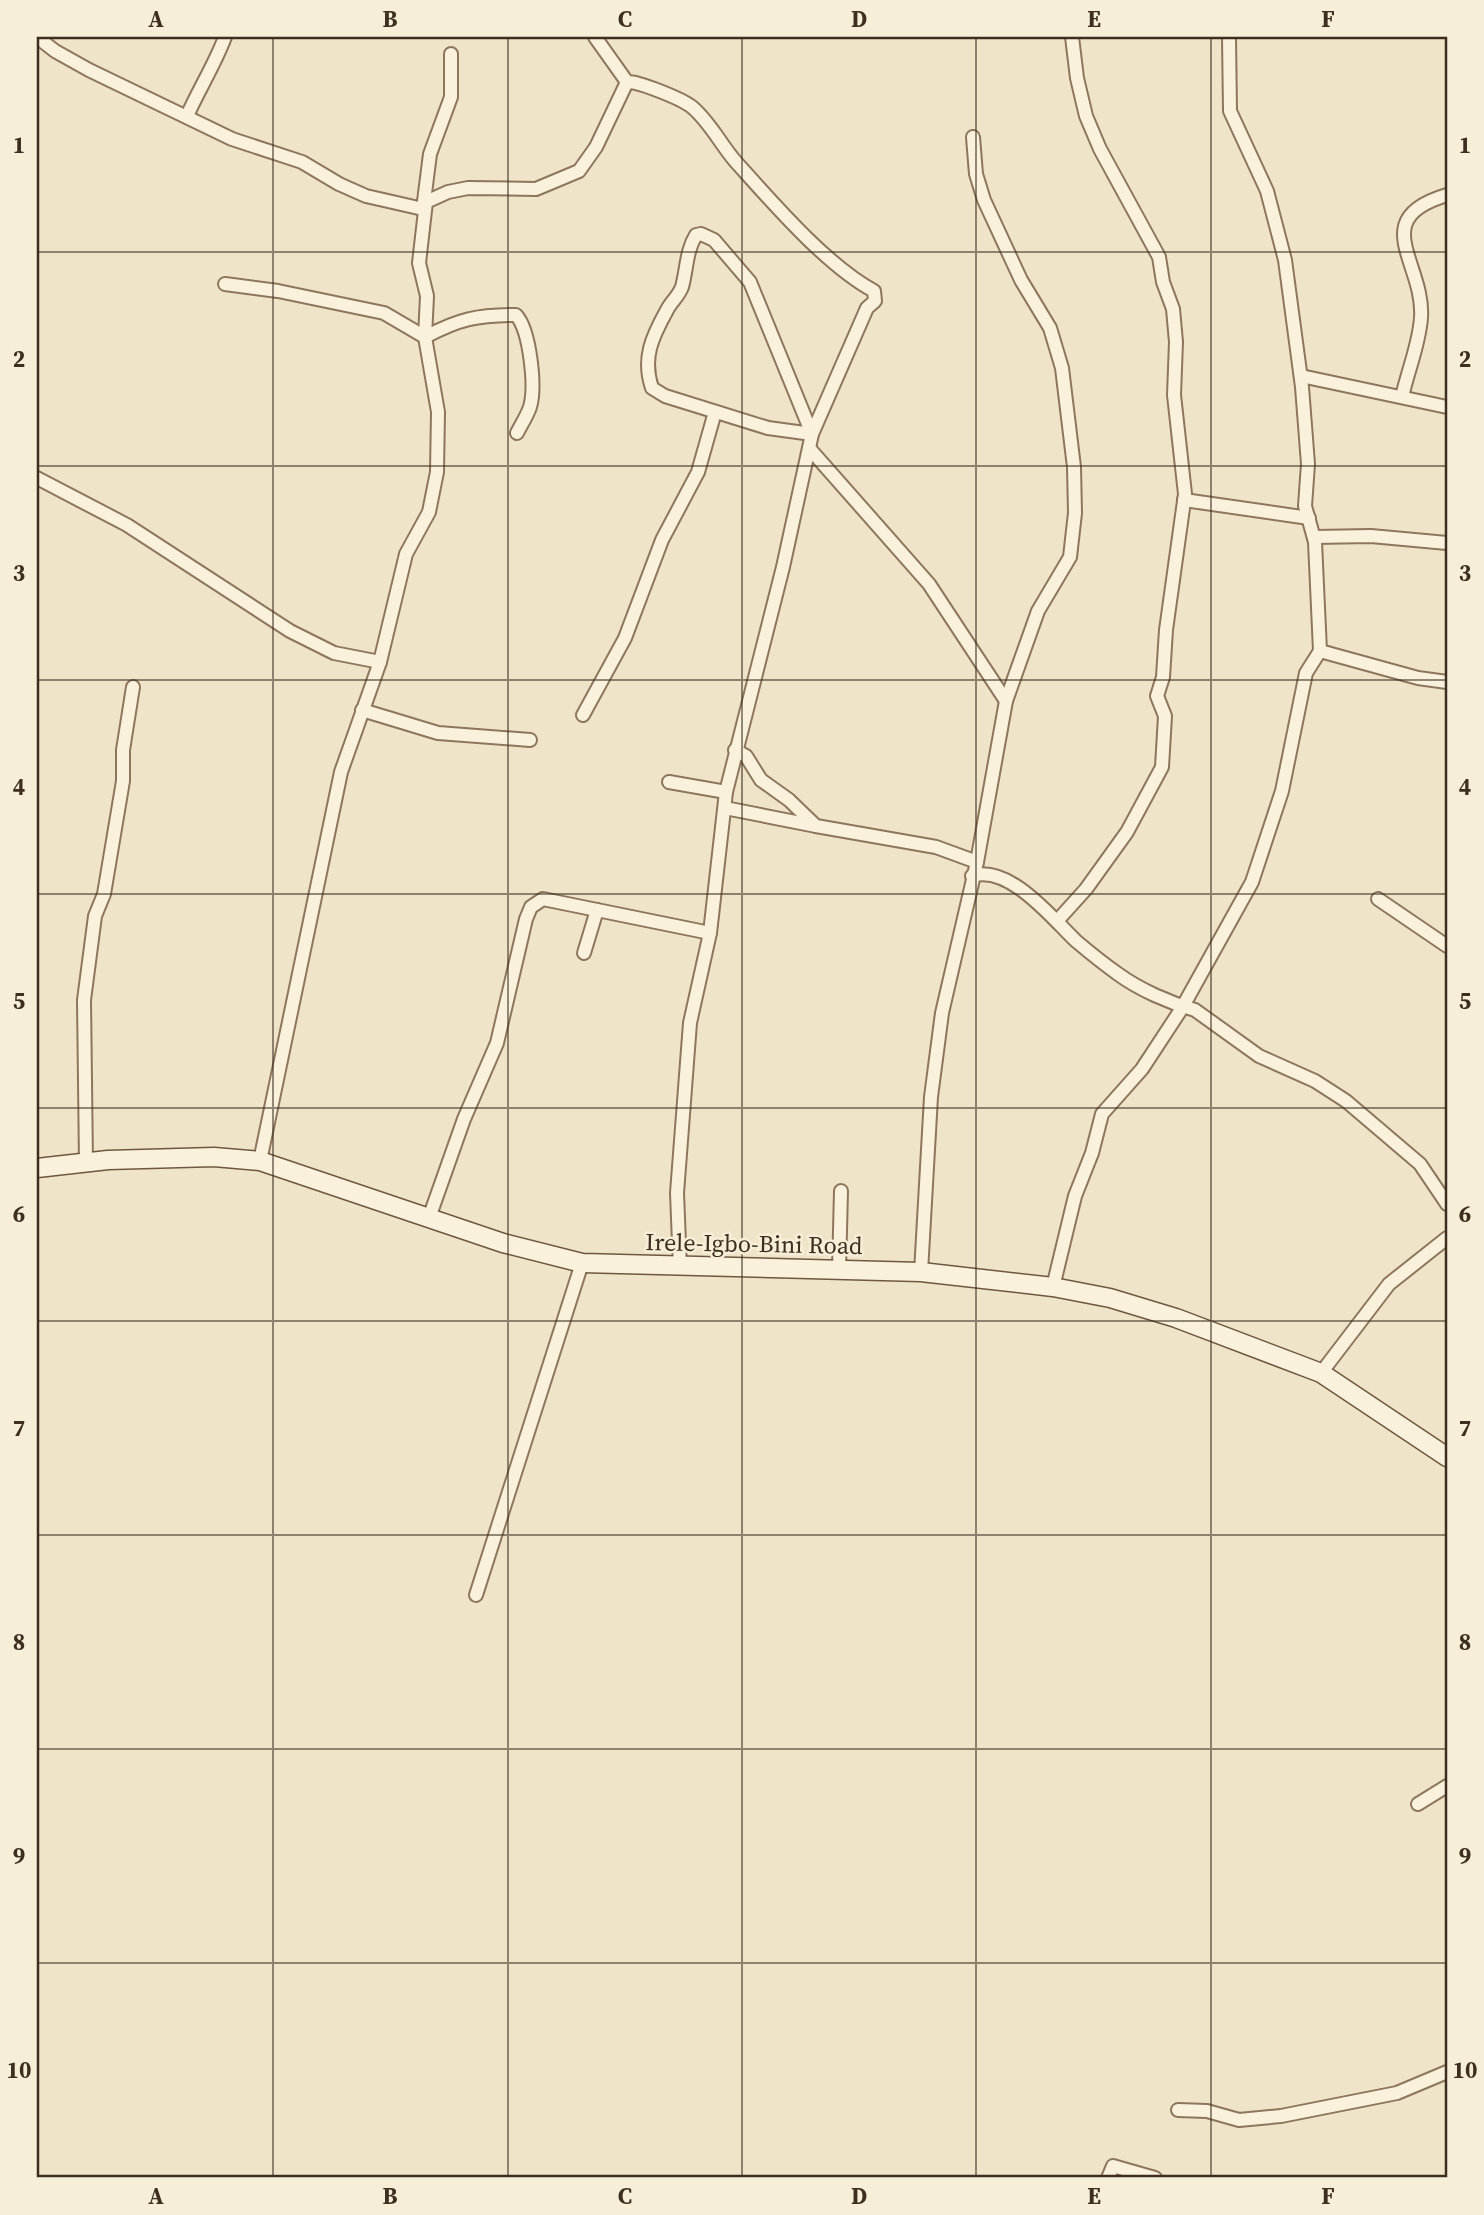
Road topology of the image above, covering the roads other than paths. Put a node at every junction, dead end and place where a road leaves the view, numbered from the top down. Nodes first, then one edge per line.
1 (37, 37) edge
2 (225, 37) edge
3 (595, 37) edge
4 (1072, 37) edge
5 (1229, 37) edge
6 (451, 54) dead end
7 (627, 82) junction
8 (187, 117) junction
9 (973, 137) dead end
10 (1447, 195) edge
11 (423, 209) junction
12 (225, 284) dead end
13 (425, 337) junction
14 (1301, 376) junction
15 (1402, 397) junction
16 (1447, 404) edge
17 (715, 412) junction
18 (517, 433) dead end
19 (812, 434) junction
20 (809, 448) junction
21 (37, 478) edge
22 (1184, 500) junction
23 (1309, 518) junction
24 (1314, 537) junction
25 (1447, 543) edge
26 (1320, 651) junction
27 (380, 663) junction
28 (1447, 682) edge
29 (133, 687) dead end
30 (1006, 701) junction
31 (362, 710) junction
32 (583, 715) dead end
33 (530, 740) dead end
34 (735, 750) junction
35 (669, 782) dead end
36 (726, 792) junction
37 (725, 808) junction
38 (816, 826) junction
39 (977, 862) junction
40 (972, 876) junction
41 (1378, 899) dead end
42 (597, 910) junction
43 (1058, 920) junction
44 (710, 933) junction
45 (1447, 946) edge
46 (584, 953) dead end
47 (1182, 1009) junction
48 (260, 1161) junction
49 (86, 1163) junction
50 (37, 1168) edge
51 (841, 1191) dead end
52 (1447, 1204) edge
53 (429, 1218) junction
54 (1447, 1238) edge
55 (582, 1263) junction
56 (680, 1268) junction
57 (839, 1270) junction
58 (921, 1272) junction
59 (1052, 1287) junction
60 (1321, 1373) junction
61 (1447, 1457) edge
62 (476, 1595) dead end
63 (1447, 1786) edge
64 (1418, 1804) dead end
65 (1447, 2072) edge
66 (1178, 2110) dead end
67 (1108, 2178) edge
68 (1155, 2178) edge

1 - 8 street
2 - 8 street
3 - 7 street
4 - 22 street
5 - 14 street
6 - 11 street
7 - 11 street
7 - 19 street
8 - 11 street
9 - 30 street
10 - 15 street
11 - 13 street
12 - 13 street
13 - 18 street
13 - 27 street
14 - 15 street
14 - 23 street
15 - 16 street
17 - 19 street
17 - 19 street
17 - 32 street
19 - 20 street
20 - 30 street
20 - 34 street
21 - 27 street
22 - 23 street
22 - 43 street
23 - 24 street
24 - 25 street
24 - 26 street
26 - 28 street
26 - 47 street
27 - 31 street
29 - 49 street
30 - 39 street
31 - 33 street
31 - 48 street
34 - 36 street
34 - 38 street
35 - 36 street
36 - 37 street
37 - 38 street
37 - 44 street
38 - 39 street
39 - 40 street
40 - 43 street
40 - 58 street
41 - 45 street
42 - 44 street
42 - 46 street
42 - 53 street
43 - 47 street
44 - 56 street
47 - 52 street
47 - 59 street
48 - 49 street, Irele-Igbo-Bini Road
48 - 53 street, Irele-Igbo-Bini Road
49 - 50 street, Irele-Igbo-Bini Road
51 - 57 street
53 - 55 street, Irele-Igbo-Bini Road
54 - 60 street
55 - 56 street, Irele-Igbo-Bini Road
55 - 62 street
56 - 57 street, Irele-Igbo-Bini Road
57 - 58 street, Irele-Igbo-Bini Road
58 - 59 street, Irele-Igbo-Bini Road
59 - 60 street, Irele-Igbo-Bini Road
60 - 61 street, Irele-Igbo-Bini Road
63 - 64 street
65 - 66 street
67 - 68 street

